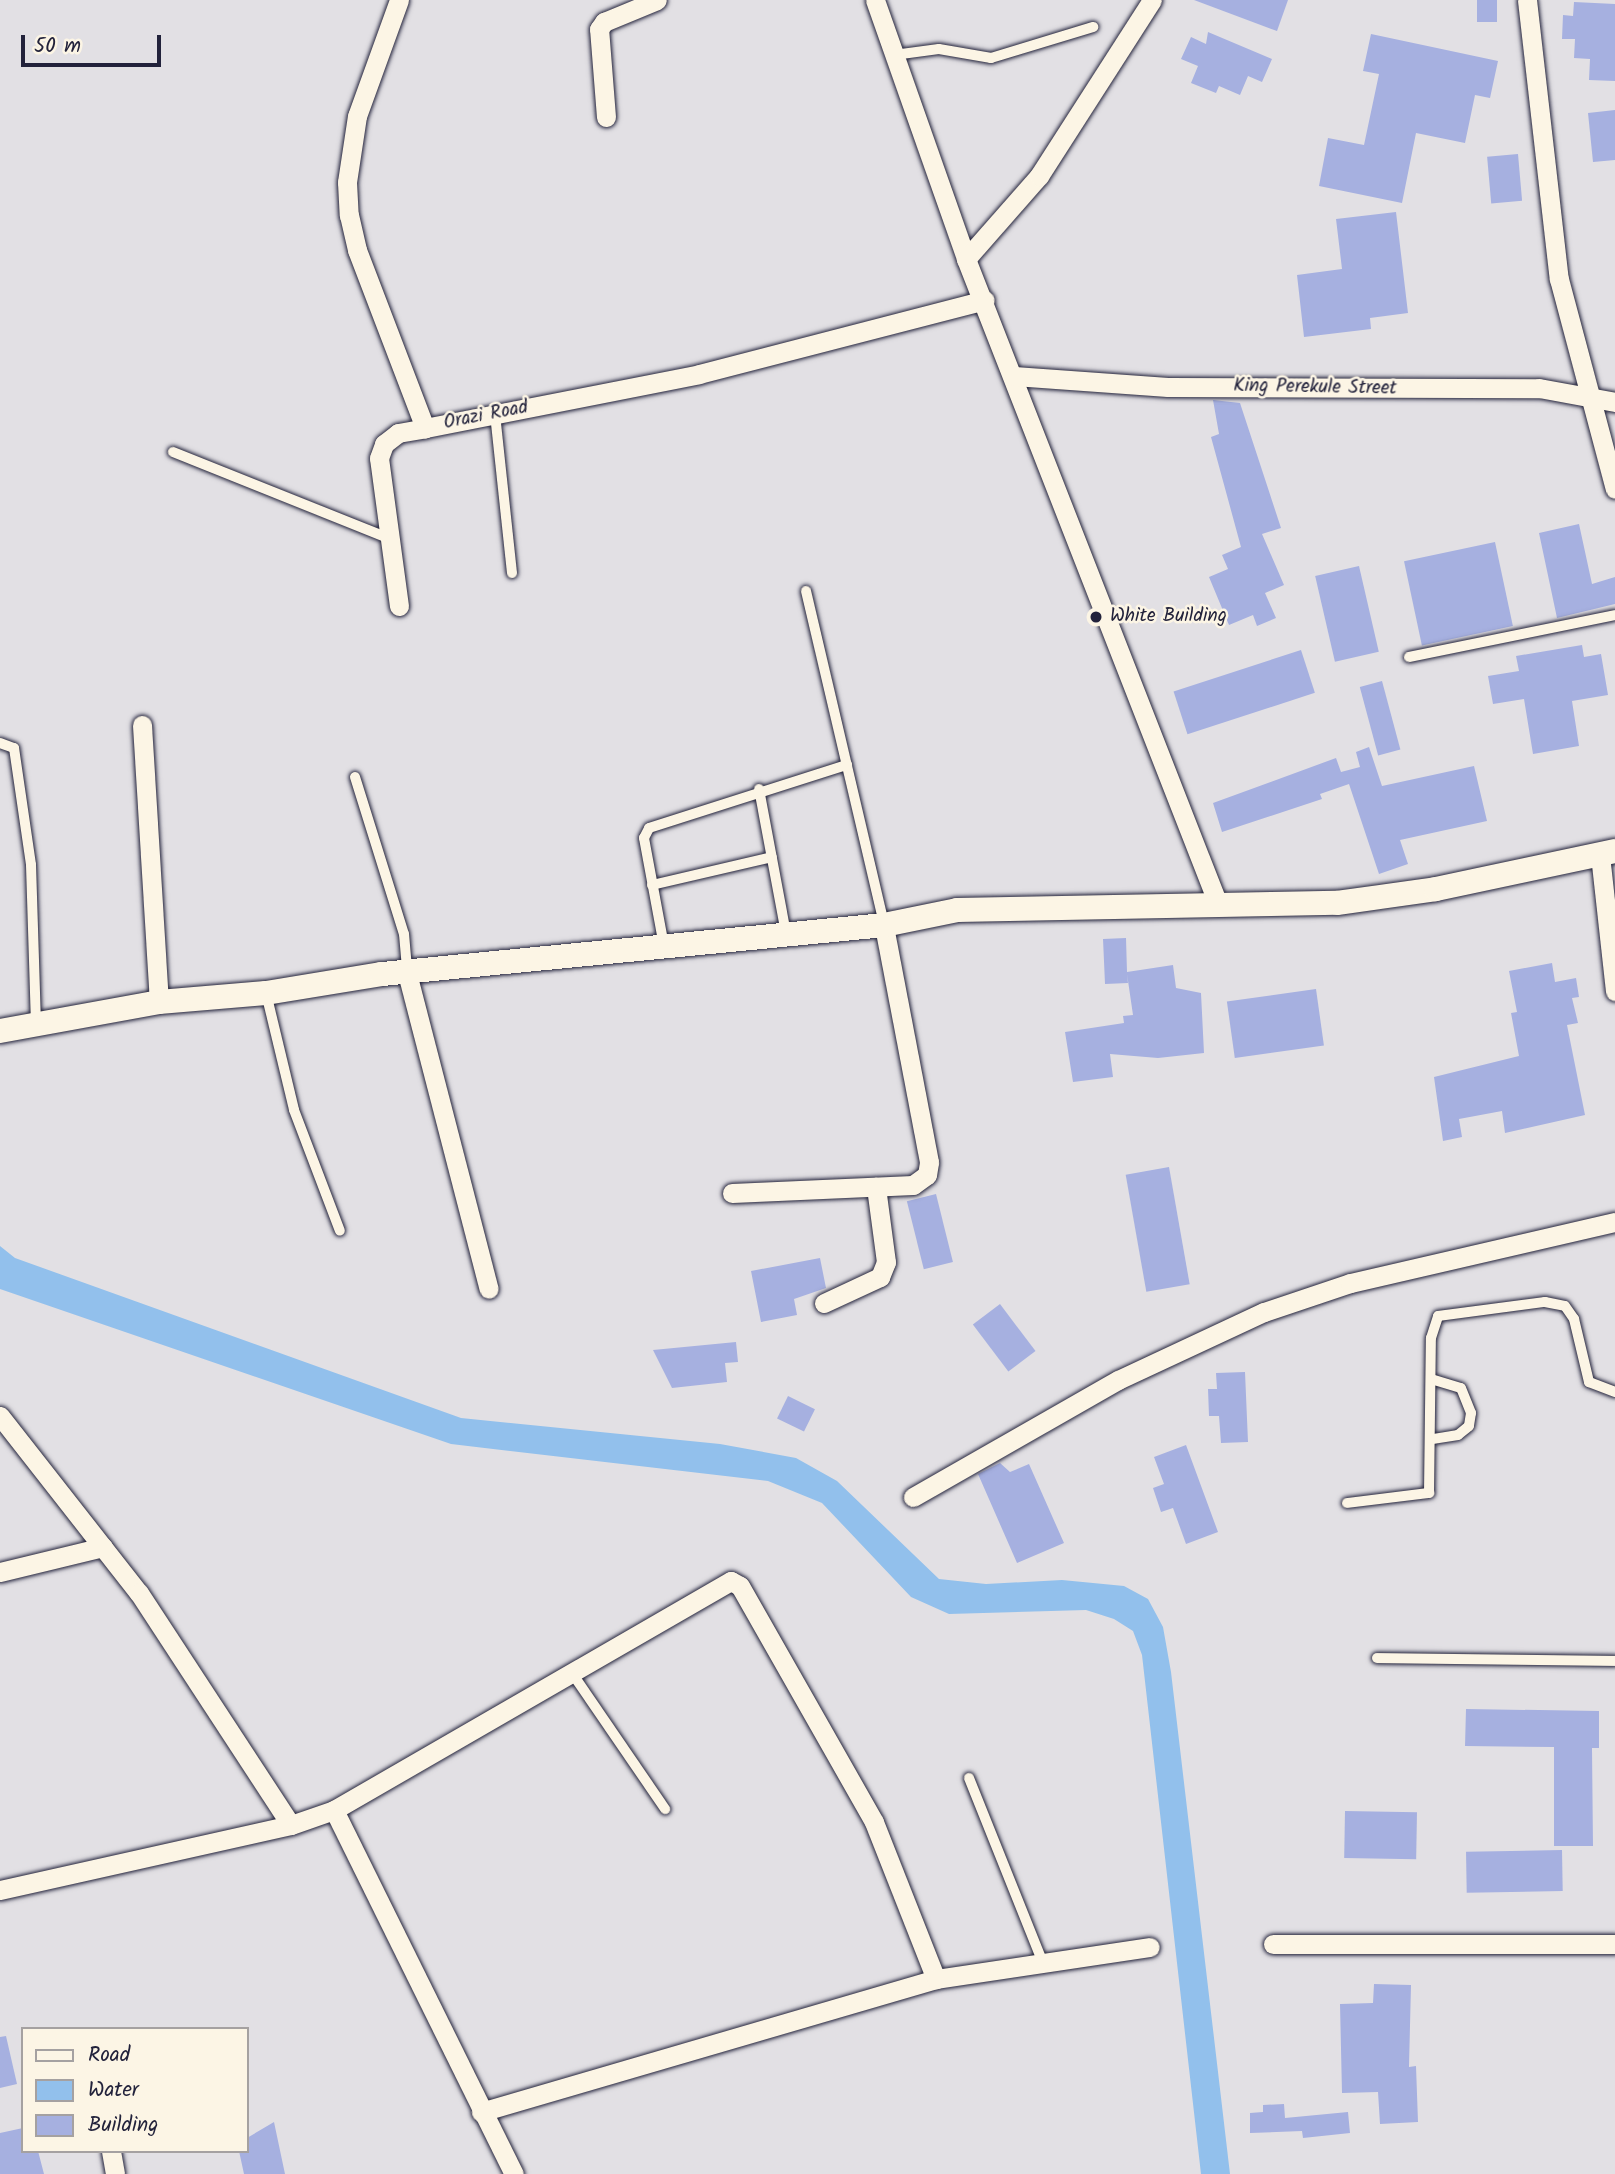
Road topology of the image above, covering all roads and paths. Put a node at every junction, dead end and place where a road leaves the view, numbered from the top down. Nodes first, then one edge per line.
1 (399, 0) edge
2 (657, 0) edge
3 (875, 0) edge
4 (1152, 0) edge
5 (1527, 0) edge
6 (1093, 27) dead end
7 (893, 55) junction
8 (606, 117) dead end
9 (966, 259) junction
10 (985, 300) junction
11 (1014, 376) junction
12 (1589, 399) junction
13 (1615, 402) edge
14 (495, 414) junction
15 (425, 428) junction
16 (173, 452) dead end
17 (1615, 489) edge
18 (390, 539) junction
19 (512, 573) dead end
20 (806, 590) dead end
21 (399, 606) dead end
22 (1615, 615) edge
23 (1409, 657) dead end
24 (142, 725) dead end
25 (0, 743) edge
26 (847, 765) junction
27 (355, 777) dead end
28 (759, 789) junction
29 (1607, 853) edge
30 (772, 857) junction
31 (652, 885) junction
32 (1217, 904) junction
33 (884, 925) junction
34 (786, 934) junction
35 (664, 946) junction
36 (407, 972) junction
37 (1615, 991) edge
38 (266, 993) junction
39 (159, 1002) junction
40 (36, 1024) junction
41 (0, 1031) edge
42 (876, 1187) junction
43 (733, 1193) dead end
44 (1615, 1222) edge
45 (340, 1231) dead end
46 (489, 1289) dead end
47 (824, 1303) dead end
48 (1432, 1380) junction
49 (1615, 1392) edge
50 (0, 1416) edge
51 (1432, 1439) junction
52 (913, 1497) dead end
53 (1348, 1503) dead end
54 (103, 1547) junction
55 (0, 1572) edge
56 (1377, 1658) dead end
57 (1615, 1661) edge
58 (572, 1673) junction
59 (969, 1778) dead end
60 (665, 1809) dead end
61 (334, 1810) junction
62 (291, 1825) junction
63 (0, 1890) edge
64 (1273, 1944) dead end
65 (1615, 1944) edge
66 (1150, 1947) dead end
67 (1043, 1963) junction
68 (936, 1979) junction
69 (481, 2112) junction
70 (111, 2153) edge
71 (115, 2174) edge
72 (514, 2174) edge

1 - 15 street, Orazi Road
2 - 8 street
3 - 7 street
4 - 9 street
5 - 12 street
6 - 7 lane
7 - 9 street
9 - 10 street
10 - 11 street
10 - 14 street, Orazi Road
11 - 12 street, King Perekule Street
11 - 32 street
12 - 13 street, King Perekule Street
12 - 17 street
14 - 15 street, Orazi Road
14 - 19 lane
15 - 18 street
16 - 18 lane
18 - 21 street
20 - 26 lane
22 - 23 lane
24 - 39 street
25 - 40 lane
26 - 28 lane
26 - 33 lane
27 - 36 lane
28 - 30 lane
28 - 31 lane
29 - 32 street
29 - 37 street
30 - 31 lane
30 - 34 lane
31 - 35 lane
32 - 33 street
33 - 34 street
33 - 42 street
34 - 35 street
35 - 36 street
36 - 38 street
36 - 46 street
38 - 39 street
38 - 45 lane
39 - 40 street
40 - 41 street
42 - 43 street
42 - 47 street
44 - 52 street
48 - 49 lane
48 - 51 lane
48 - 51 lane
50 - 54 street
51 - 53 lane
54 - 55 street
54 - 62 street
56 - 57 lane
58 - 60 lane
58 - 61 street
58 - 68 street
59 - 67 lane
61 - 62 street
61 - 69 street
62 - 63 street
64 - 65 street
66 - 67 street
67 - 68 street
68 - 69 street
69 - 72 street
70 - 71 street

